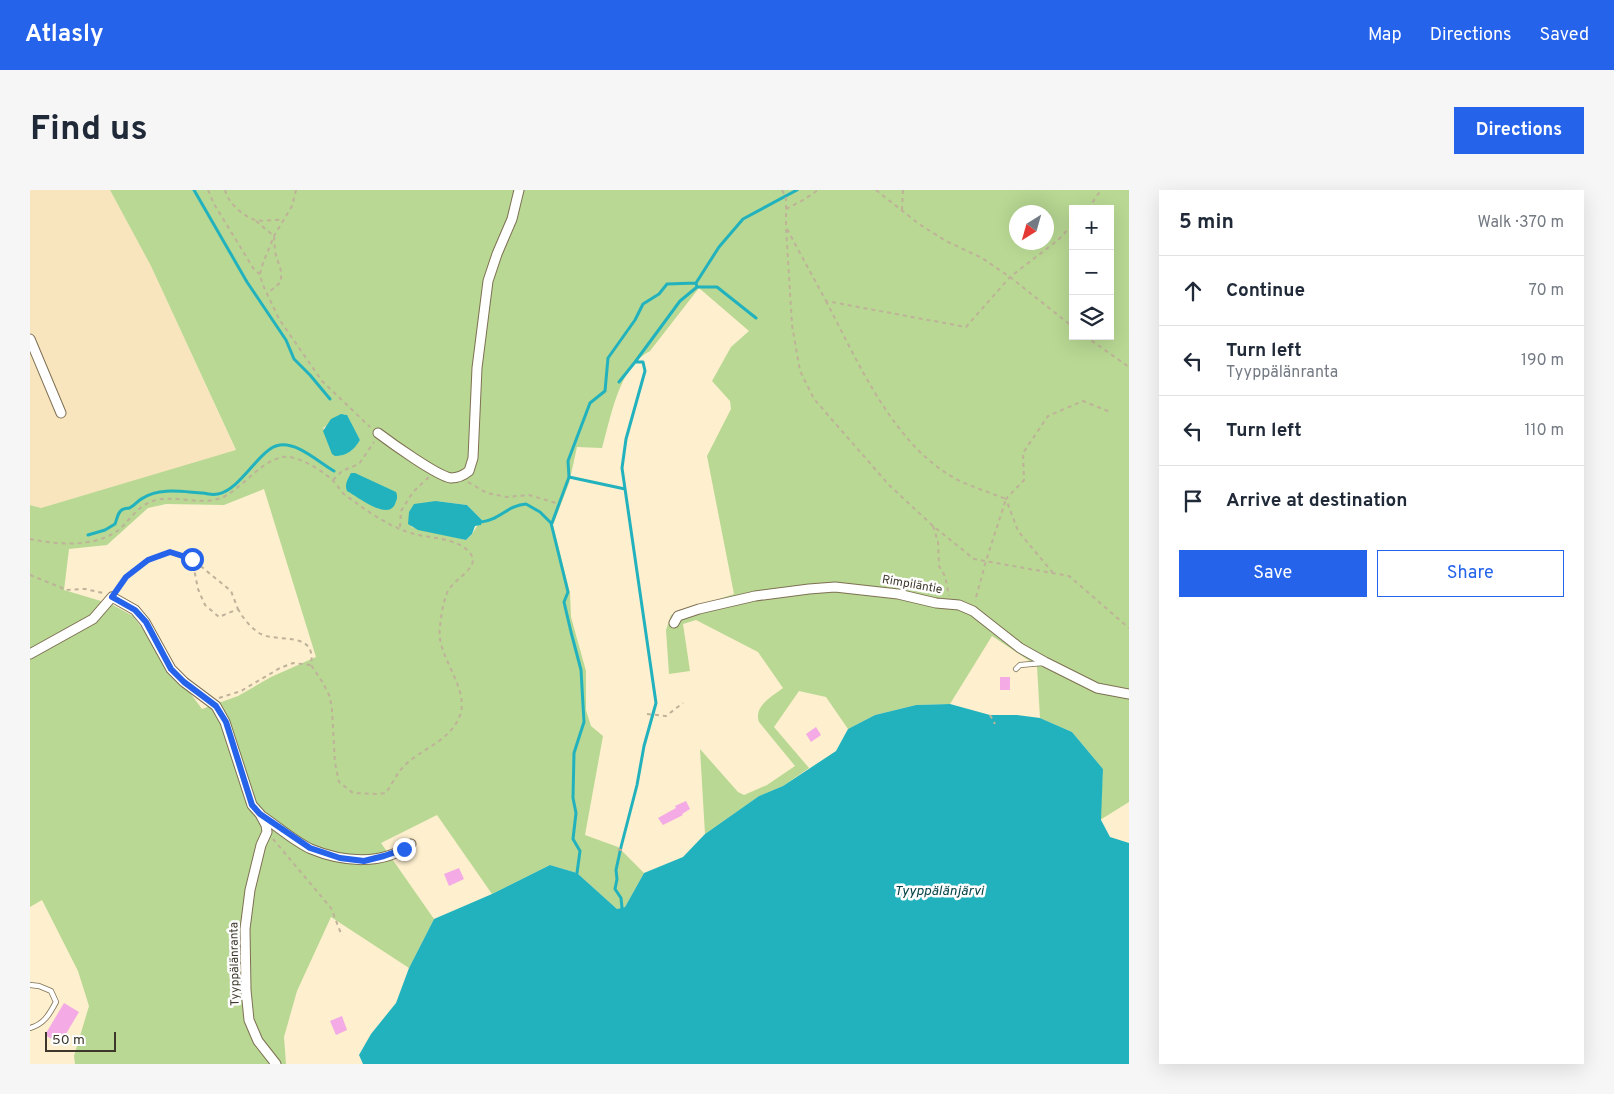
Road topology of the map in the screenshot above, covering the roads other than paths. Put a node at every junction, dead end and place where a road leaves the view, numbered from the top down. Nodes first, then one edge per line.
1 (519, 190) edge
2 (30, 339) edge
3 (61, 414) dead end
4 (378, 432) road end
5 (674, 623) dead end
6 (30, 654) edge
7 (1045, 662) junction
8 (1016, 669) dead end
9 (1129, 694) edge
10 (260, 814) junction
11 (411, 844) dead end
12 (30, 985) edge
13 (30, 1028) edge
14 (276, 1064) edge

1 - 4 street
2 - 3 street
5 - 7 street, Rimpiläntie
6 - 10 street
7 - 8 lane
7 - 9 street, Rimpiläntie
10 - 11 street
10 - 14 street, Tyyppälänranta
12 - 13 lane

